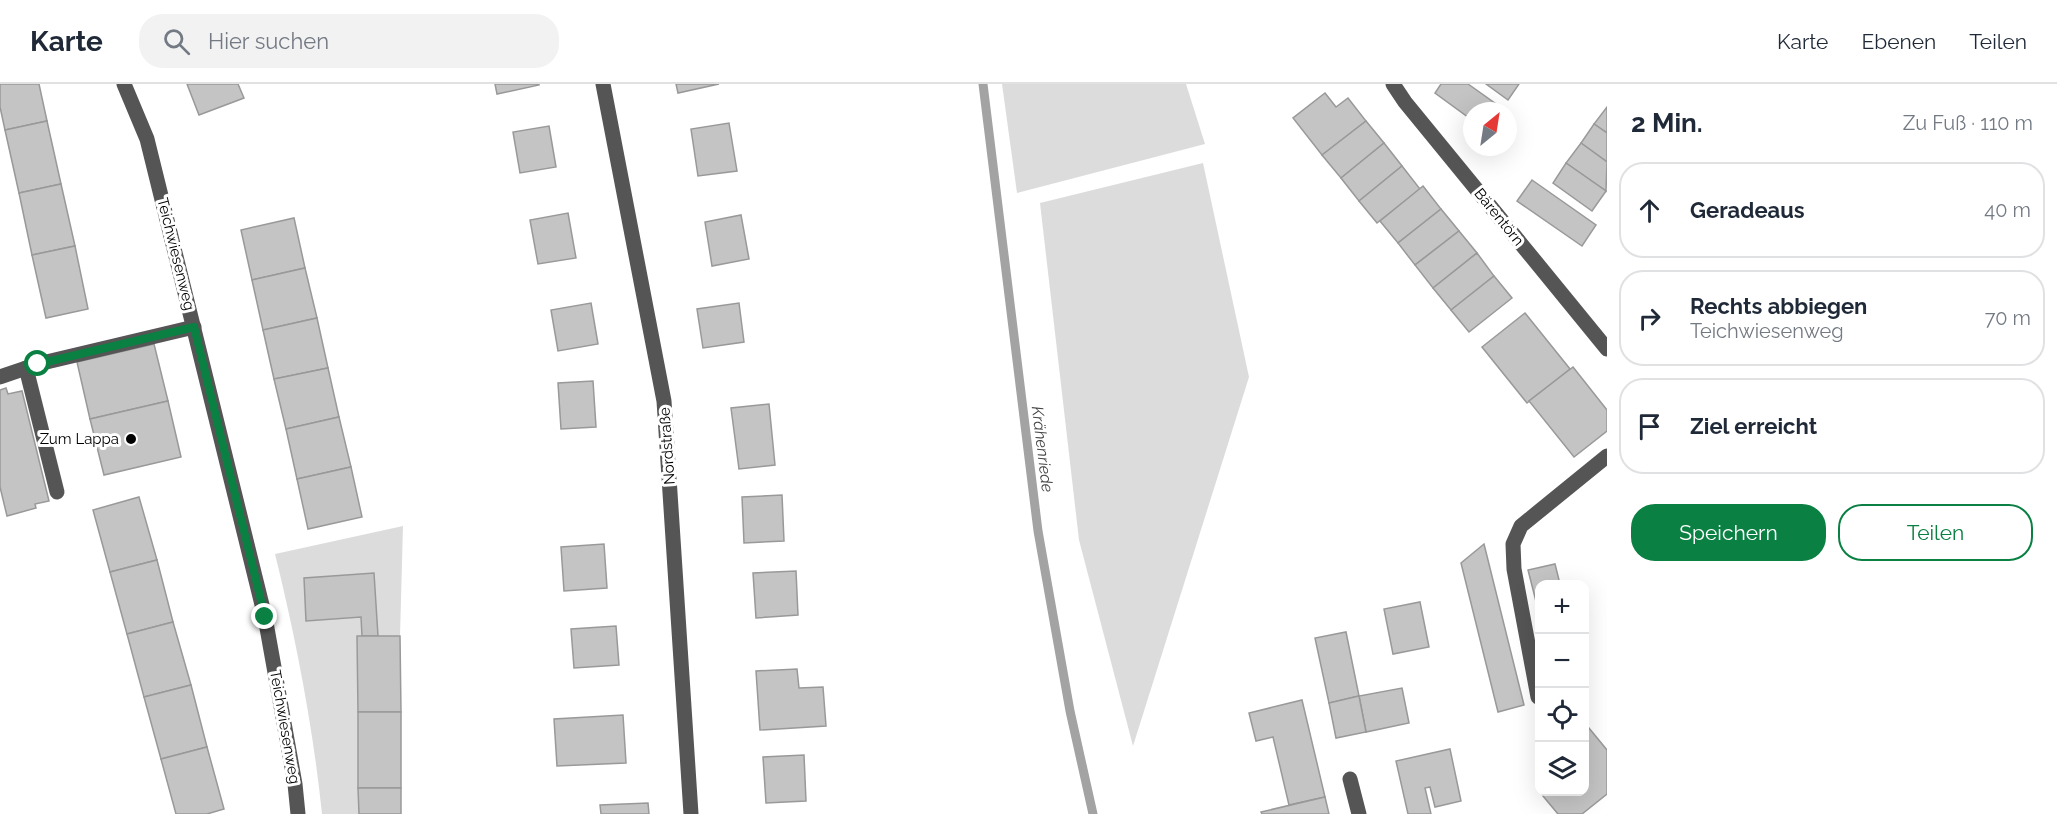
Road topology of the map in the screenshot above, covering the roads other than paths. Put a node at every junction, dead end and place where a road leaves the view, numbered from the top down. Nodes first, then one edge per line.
1 (124, 84) edge
2 (603, 84) edge
3 (1393, 84) edge
4 (194, 327) junction
5 (1607, 349) edge
6 (26, 368) junction
7 (0, 377) edge
8 (1607, 456) edge
9 (57, 492) dead end
10 (1536, 688) edge
11 (1350, 779) dead end
12 (298, 814) edge
13 (691, 814) edge
14 (1359, 814) edge

1 - 4 street, Teichwiesenweg
2 - 13 street, Nordstraße
3 - 5 street, Bärentörn
4 - 6 street
4 - 12 street, Teichwiesenweg
6 - 7 street
6 - 9 street
8 - 10 street
11 - 14 street

